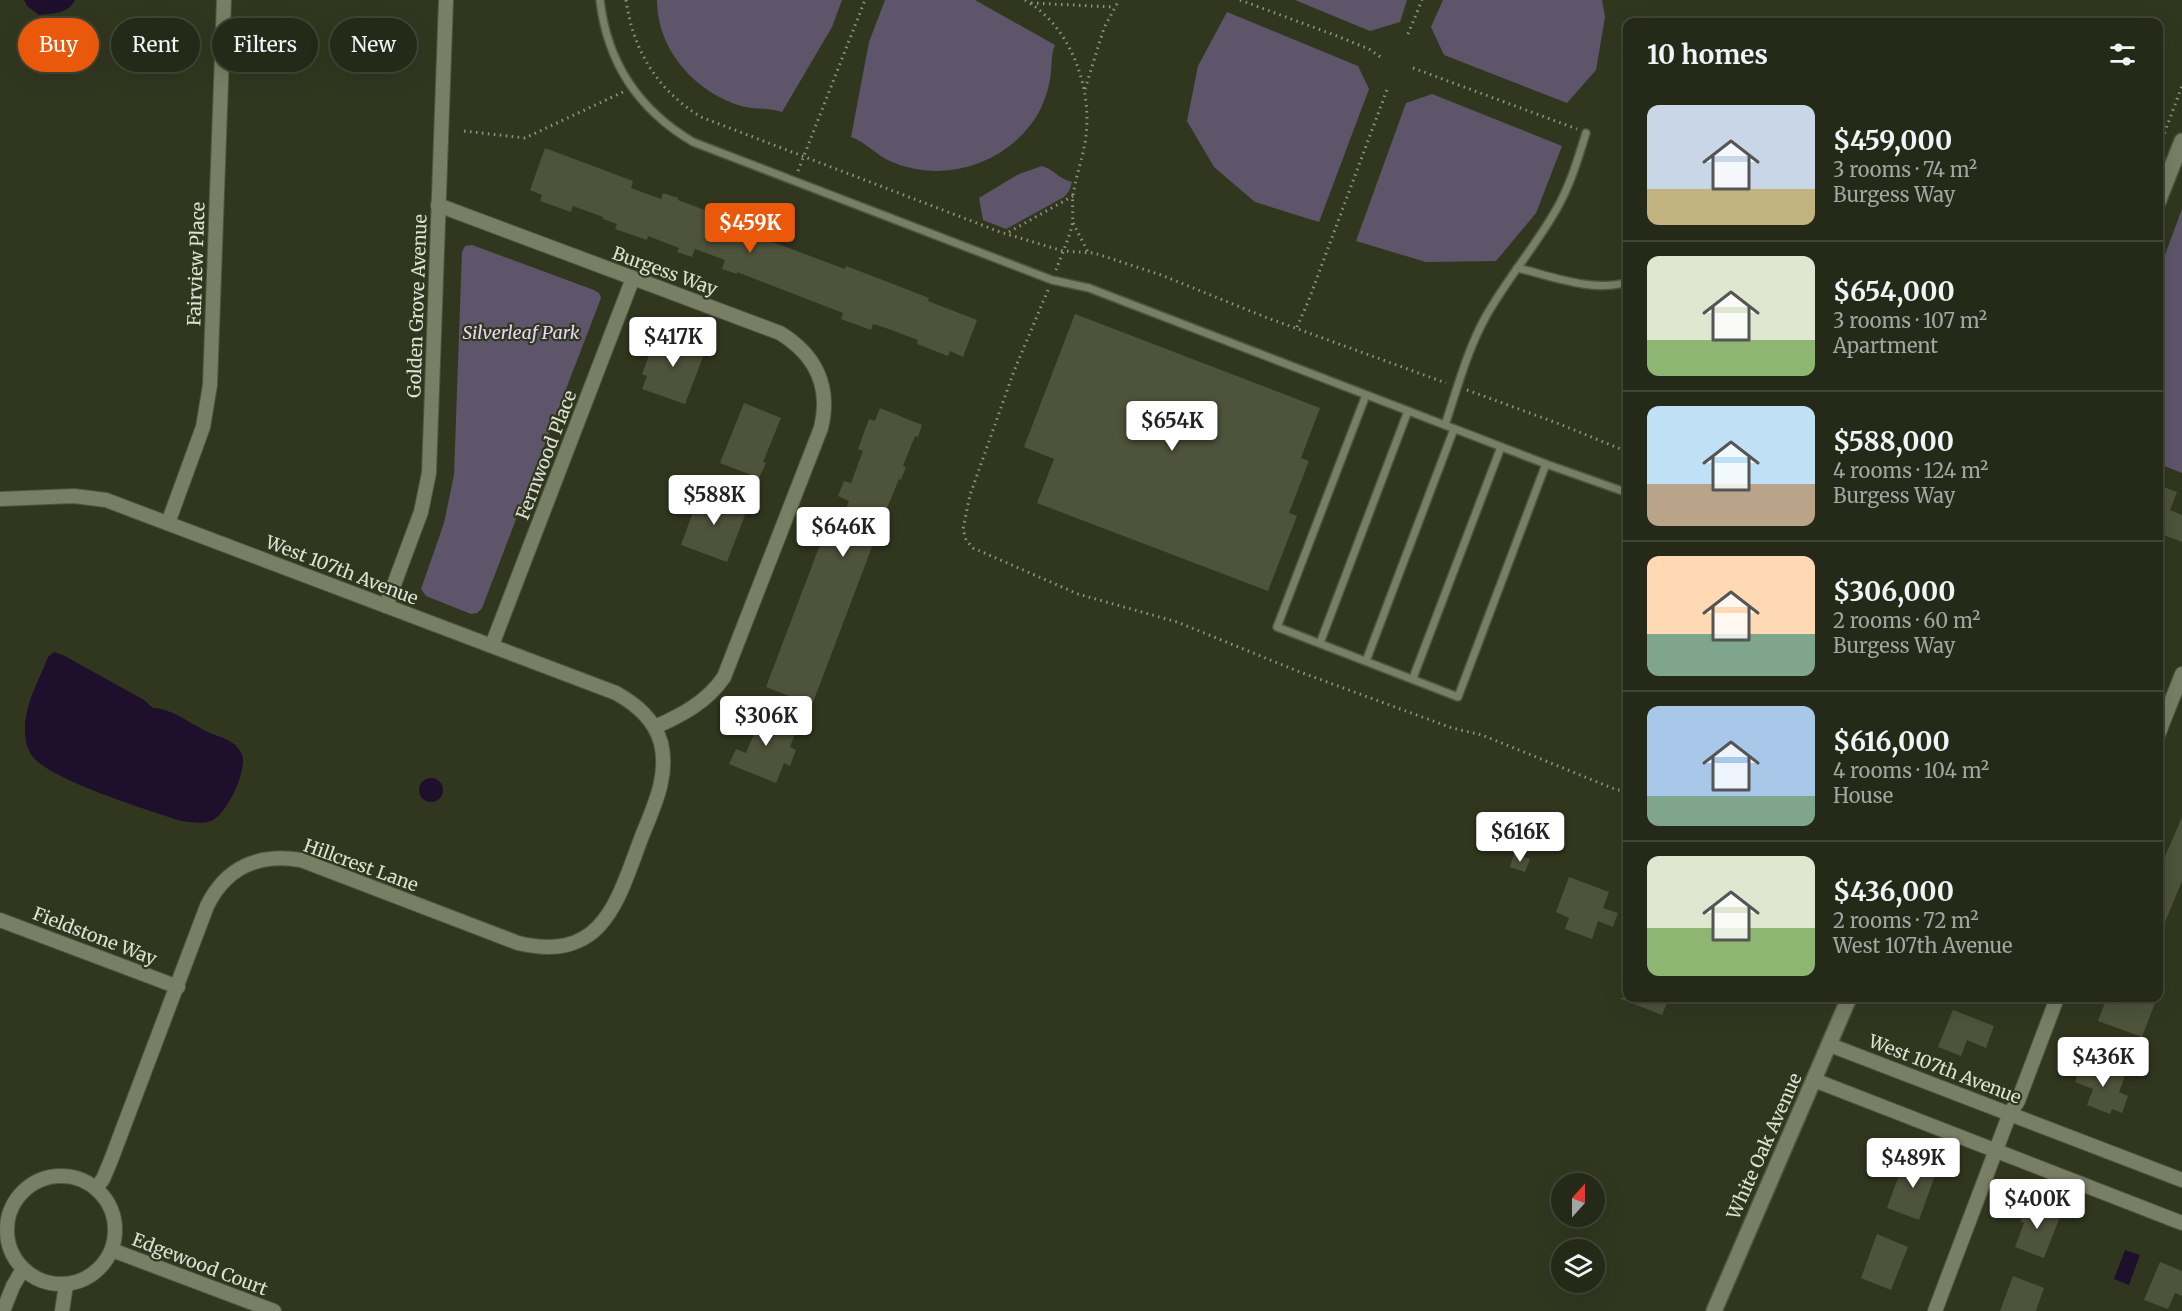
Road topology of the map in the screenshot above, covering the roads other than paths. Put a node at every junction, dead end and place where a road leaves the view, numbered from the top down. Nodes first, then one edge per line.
1 (224, 0) edge
2 (446, 0) edge
3 (600, 0) edge
4 (1586, 133) road end
5 (2182, 141) edge
6 (2163, 189) edge
7 (438, 206) junction
8 (1517, 268) junction
9 (633, 278) junction
10 (1623, 283) edge
11 (1365, 395) junction
12 (1408, 411) junction
13 (1444, 425) junction
14 (1454, 429) junction
15 (1501, 447) junction
16 (1546, 464) junction
17 (1623, 491) edge
18 (0, 499) edge
19 (168, 523) junction
20 (386, 606) junction
21 (1320, 643) junction
22 (492, 645) junction
23 (1366, 661) junction
24 (2182, 674) edge
25 (1413, 678) junction
26 (2163, 722) edge
27 (655, 727) junction
28 (0, 920) edge
29 (178, 987) junction
30 (1847, 1002) edge
31 (2055, 1002) edge
32 (1830, 1045) junction
33 (1814, 1080) junction
34 (2010, 1113) junction
35 (1996, 1151) junction
36 (2182, 1180) edge
37 (96, 1188) junction
38 (5, 1209) edge
39 (2182, 1223) edge
40 (112, 1250) junction
41 (23, 1269) junction
42 (66, 1285) junction
43 (3, 1311) edge
44 (62, 1311) edge
45 (274, 1311) edge
46 (1714, 1311) edge
47 (1935, 1311) edge

1 - 19 street, Fairview Place
2 - 7 street, Golden Grove Avenue
3 - 11 lane
4 - 8 lane
5 - 6 street
7 - 9 street, Burgess Way
7 - 20 street, Golden Grove Avenue
8 - 10 lane
8 - 13 lane
9 - 22 street, Fernwood Place
9 - 27 street, Burgess Way
11 - 12 lane
11 - 21 lane
12 - 13 lane
12 - 21 lane
13 - 14 lane
14 - 15 lane
14 - 23 lane
15 - 16 lane
15 - 25 lane
16 - 17 lane
16 - 25 lane
18 - 19 street, West 107th Avenue
19 - 20 street, West 107th Avenue
20 - 22 street, West 107th Avenue
21 - 23 lane
22 - 27 street, West 107th Avenue
23 - 25 lane
24 - 26 street
27 - 29 street, Hillcrest Lane
28 - 29 street, Fieldstone Way
29 - 37 street, Hillcrest Lane
30 - 32 street, White Oak Avenue
31 - 34 street
32 - 33 street, White Oak Avenue
32 - 34 street, West 107th Avenue
33 - 35 street
33 - 46 street, White Oak Avenue
34 - 35 street
34 - 36 street, West 107th Avenue
35 - 39 street
35 - 47 street
37 - 38 street
37 - 40 street
38 - 41 street
40 - 42 street
40 - 45 street, Edgewood Court
41 - 42 street
41 - 43 street
42 - 44 street

